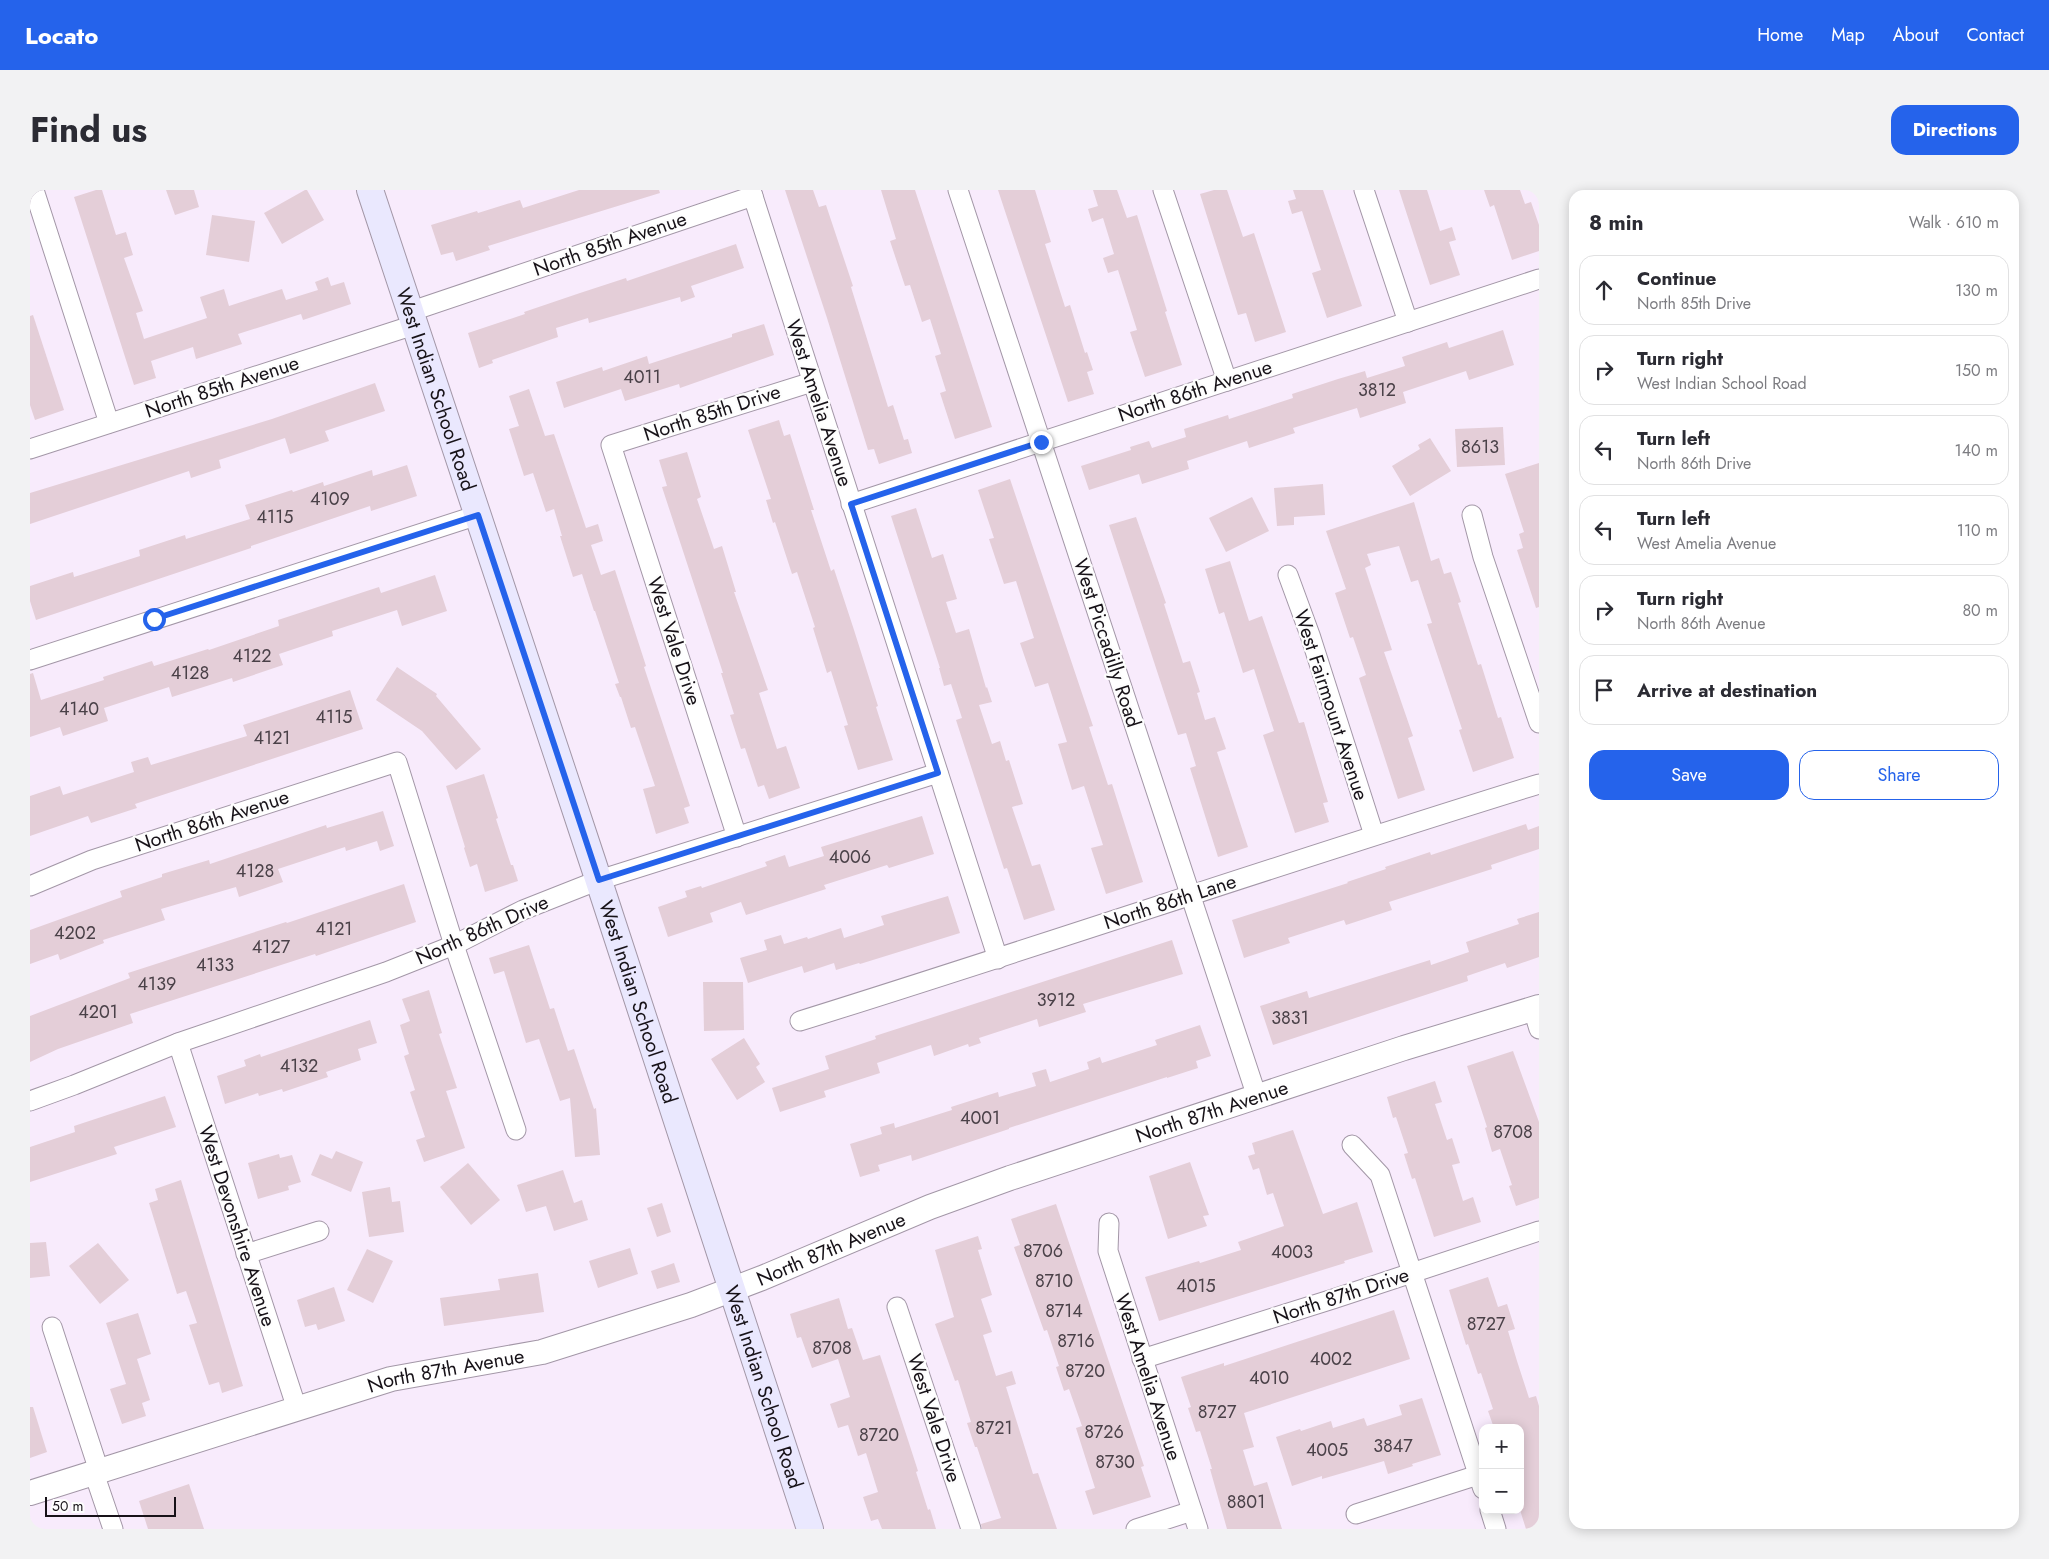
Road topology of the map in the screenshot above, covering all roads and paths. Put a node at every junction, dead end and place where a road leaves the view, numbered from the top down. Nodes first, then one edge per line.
1 (34, 190) edge
2 (370, 190) edge
3 (958, 190) edge
4 (1163, 190) edge
5 (1364, 190) edge
6 (752, 193) edge
7 (1539, 279) edge
8 (412, 318) junction
9 (1408, 322) junction
10 (1227, 381) junction
11 (812, 382) junction
12 (109, 423) junction
13 (1041, 442) junction
14 (611, 445) joint
15 (30, 449) edge
16 (851, 504) junction
17 (478, 515) junction
18 (1472, 516) dead end
19 (1288, 575) dead end
20 (30, 660) edge
21 (1539, 723) edge
22 (938, 773) junction
23 (1539, 784) edge
24 (1374, 835) junction
25 (737, 837) junction
26 (599, 880) junction
27 (30, 886) edge
28 (1190, 895) junction
29 (454, 945) junction
30 (998, 960) junction
31 (1537, 1015) edge
32 (800, 1021) dead end
33 (178, 1043) junction
34 (1257, 1097) junction
35 (30, 1101) edge
36 (516, 1130) dead end
37 (1352, 1145) dead end
38 (1109, 1223) dead end
39 (319, 1231) dead end
40 (1539, 1231) edge
41 (246, 1254) junction
42 (1413, 1273) junction
43 (732, 1290) junction
44 (897, 1307) dead end
45 (52, 1327) dead end
46 (1142, 1359) junction
47 (297, 1409) junction
48 (96, 1472) junction
49 (1479, 1479) edge
50 (1479, 1482) edge
51 (30, 1493) edge
52 (1192, 1511) junction
53 (1356, 1514) dead end
54 (1491, 1514) edge
55 (113, 1529) edge
56 (810, 1529) edge
57 (971, 1529) edge
58 (1136, 1529) edge
59 (1198, 1529) edge
60 (1496, 1529) edge

1 - 12 street
2 - 8 main road, West Indian School Road
3 - 13 street, West Piccadilly Road
4 - 10 street
5 - 9 street
6 - 8 street, North 85th Avenue
6 - 11 street, West Amelia Avenue
7 - 9 street, North 86th Avenue
8 - 12 street, North 85th Avenue
8 - 17 main road, West Indian School Road
9 - 10 street, North 86th Avenue
10 - 13 street, North 86th Avenue
11 - 14 street, North 85th Drive
11 - 16 street, West Amelia Avenue
12 - 15 street, North 85th Avenue
13 - 16 street, North 86th Avenue
13 - 28 street, West Piccadilly Road
14 - 25 street, West Vale Drive
16 - 22 street, West Amelia Avenue
17 - 20 street
17 - 26 main road, West Indian School Road
18 - 21 street
19 - 24 street, West Fairmount Avenue
22 - 25 street, North 86th Drive
22 - 30 street, West Amelia Avenue
23 - 24 street, North 86th Lane
24 - 28 street, North 86th Lane
25 - 26 street, North 86th Drive
26 - 29 street, North 86th Drive
26 - 43 main road, West Indian School Road
27 - 29 street, North 86th Avenue
28 - 30 street, North 86th Lane
28 - 34 street, West Piccadilly Road
29 - 33 street, North 86th Drive
29 - 36 street
30 - 32 street, North 86th Lane
31 - 34 street, North 87th Avenue
33 - 35 street, North 86th Drive
33 - 41 street, West Devonshire Avenue
34 - 43 street, North 87th Avenue
37 - 42 street
38 - 46 street, West Amelia Avenue
39 - 41 street
40 - 42 street, North 87th Drive
41 - 47 street, West Devonshire Avenue
42 - 46 street, North 87th Drive
42 - 49 street
43 - 47 street, North 87th Avenue
43 - 56 main road, West Indian School Road
44 - 57 street, West Vale Drive
45 - 48 street
46 - 52 street, West Amelia Avenue
47 - 48 street, North 87th Avenue
48 - 51 street, North 87th Avenue
48 - 55 street
50 - 53 street
52 - 58 street
52 - 59 street, West Amelia Avenue
54 - 60 street

